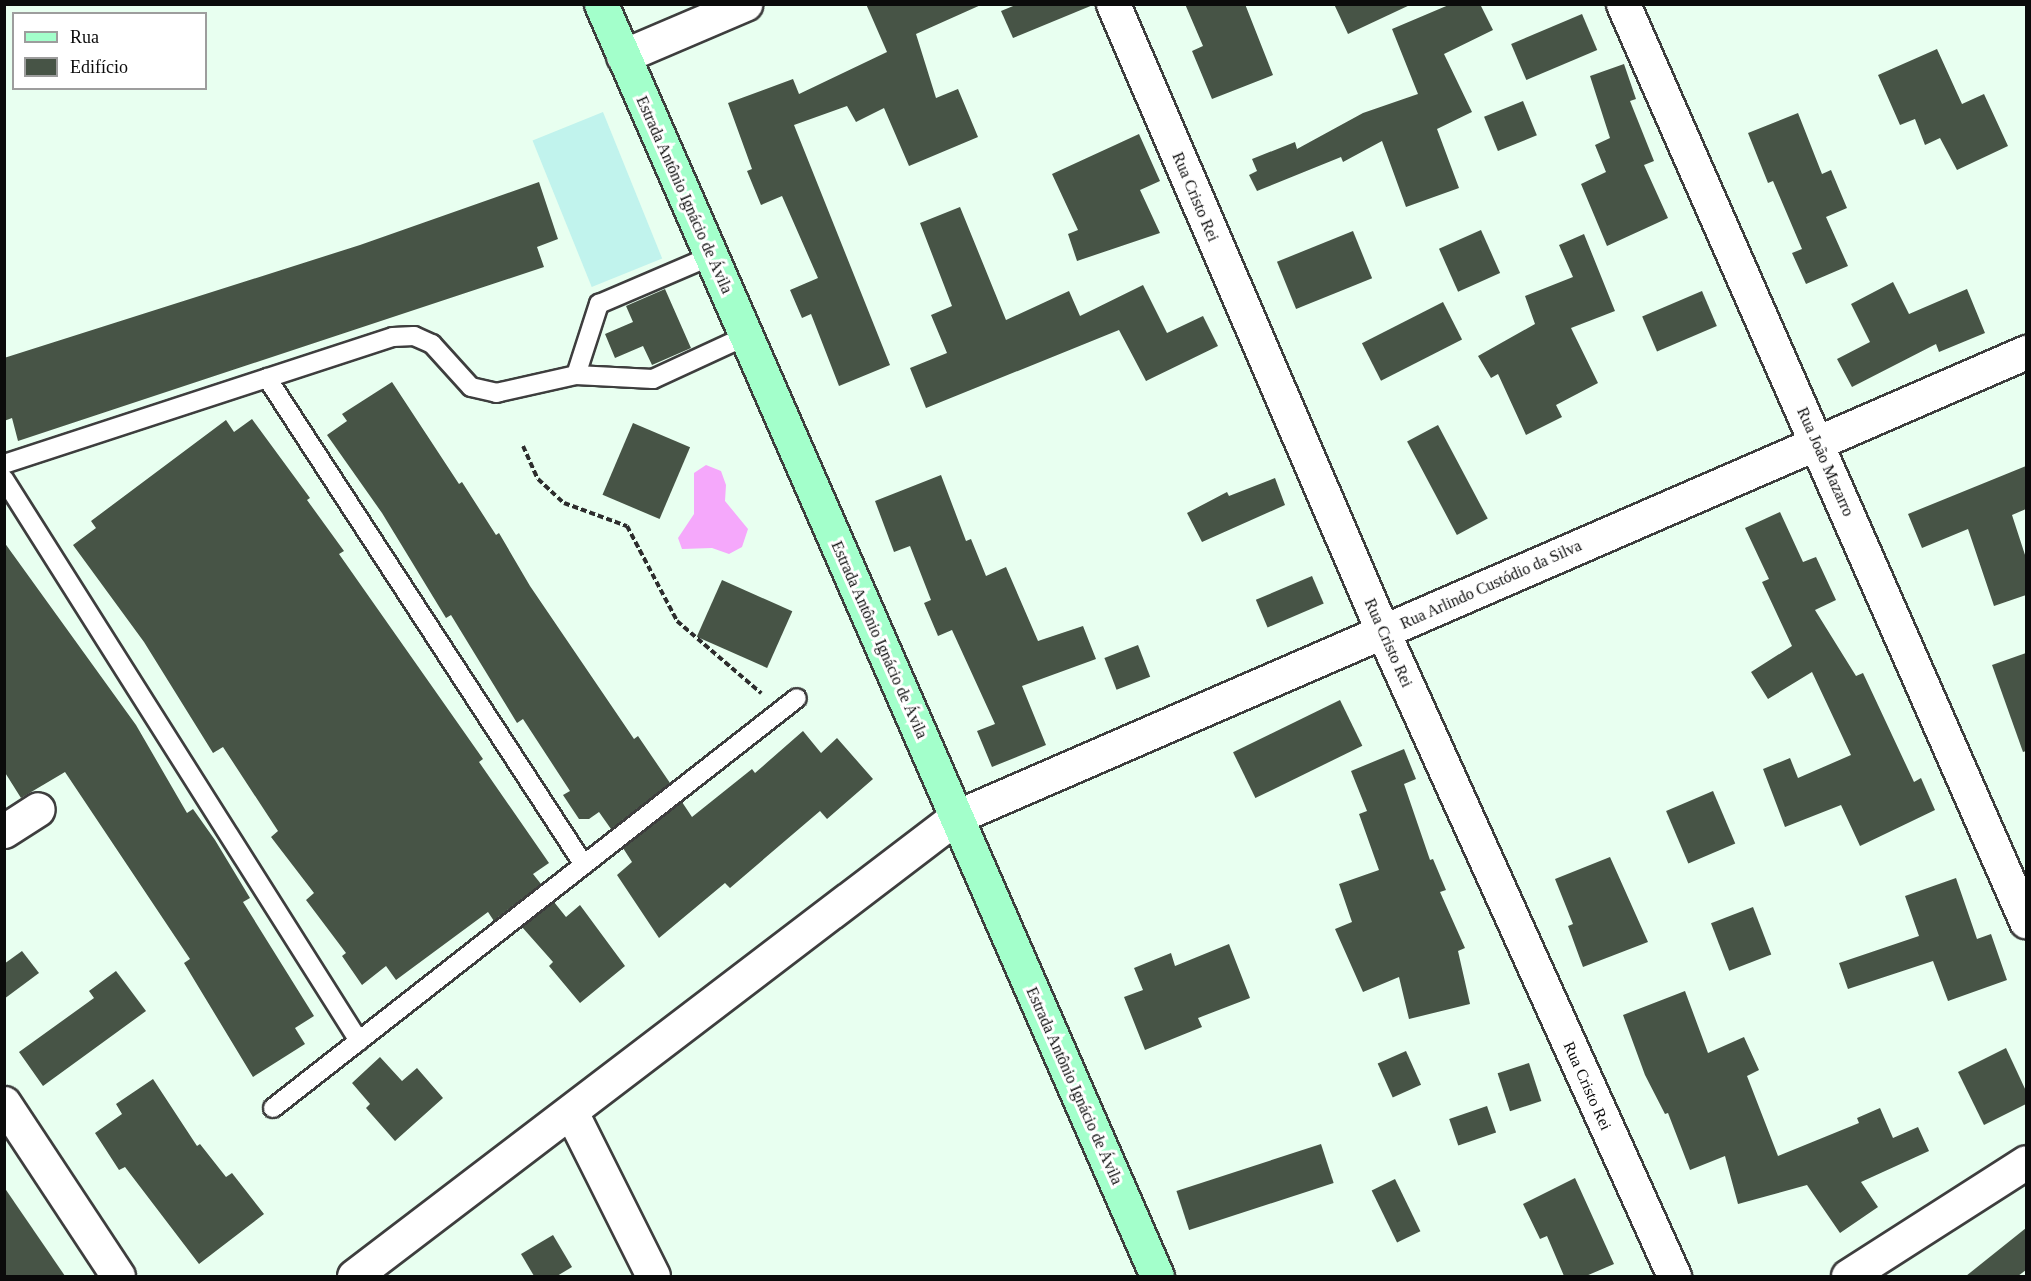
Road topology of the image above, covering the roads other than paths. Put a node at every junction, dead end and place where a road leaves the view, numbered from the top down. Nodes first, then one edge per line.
1 (601, 4) edge
2 (745, 4) edge
3 (1113, 4) edge
4 (1623, 4) edge
5 (623, 56) junction
6 (711, 256) junction
7 (746, 336) junction
8 (2026, 352) edge
9 (576, 375) junction
10 (267, 378) junction
11 (1816, 443) junction
12 (4, 464) edge
13 (4, 479) edge
14 (1383, 632) junction
15 (797, 698) dead end
16 (38, 809) dead end
17 (956, 817) junction
18 (4, 831) edge
19 (584, 865) junction
20 (2026, 921) edge
21 (359, 1041) junction
22 (4, 1103) edge
23 (273, 1108) dead end
24 (571, 1112) junction
25 (2026, 1162) edge
26 (363, 1271) edge
27 (118, 1276) edge
28 (653, 1276) edge
29 (1157, 1276) edge
30 (1674, 1276) edge
31 (1848, 1276) edge

1 - 5 street, Estrada Antônio Ignácio de Ávila
2 - 5 street
3 - 14 street, Rua Cristo Rei
4 - 11 street, Rua João Mazarro
5 - 6 street, Estrada Antônio Ignácio de Ávila
6 - 7 street, Estrada Antônio Ignácio de Ávila
6 - 9 lane
7 - 9 lane
7 - 17 street, Estrada Antônio Ignácio de Ávila
8 - 11 street, Rua Arlindo Custódio da Silva
9 - 10 lane
10 - 12 lane
10 - 19 lane
11 - 14 street, Rua Arlindo Custódio da Silva
11 - 20 street, Rua João Mazarro
13 - 21 lane
14 - 17 street, Rua Arlindo Custódio da Silva
14 - 30 street, Rua Cristo Rei
15 - 19 lane
16 - 18 street
17 - 24 street, Rua Arlindo Custódio da Silva
17 - 29 street, Estrada Antônio Ignácio de Ávila
19 - 21 lane
21 - 23 lane
22 - 27 street
24 - 26 street, Rua Arlindo Custódio da Silva
24 - 28 street
25 - 31 street

